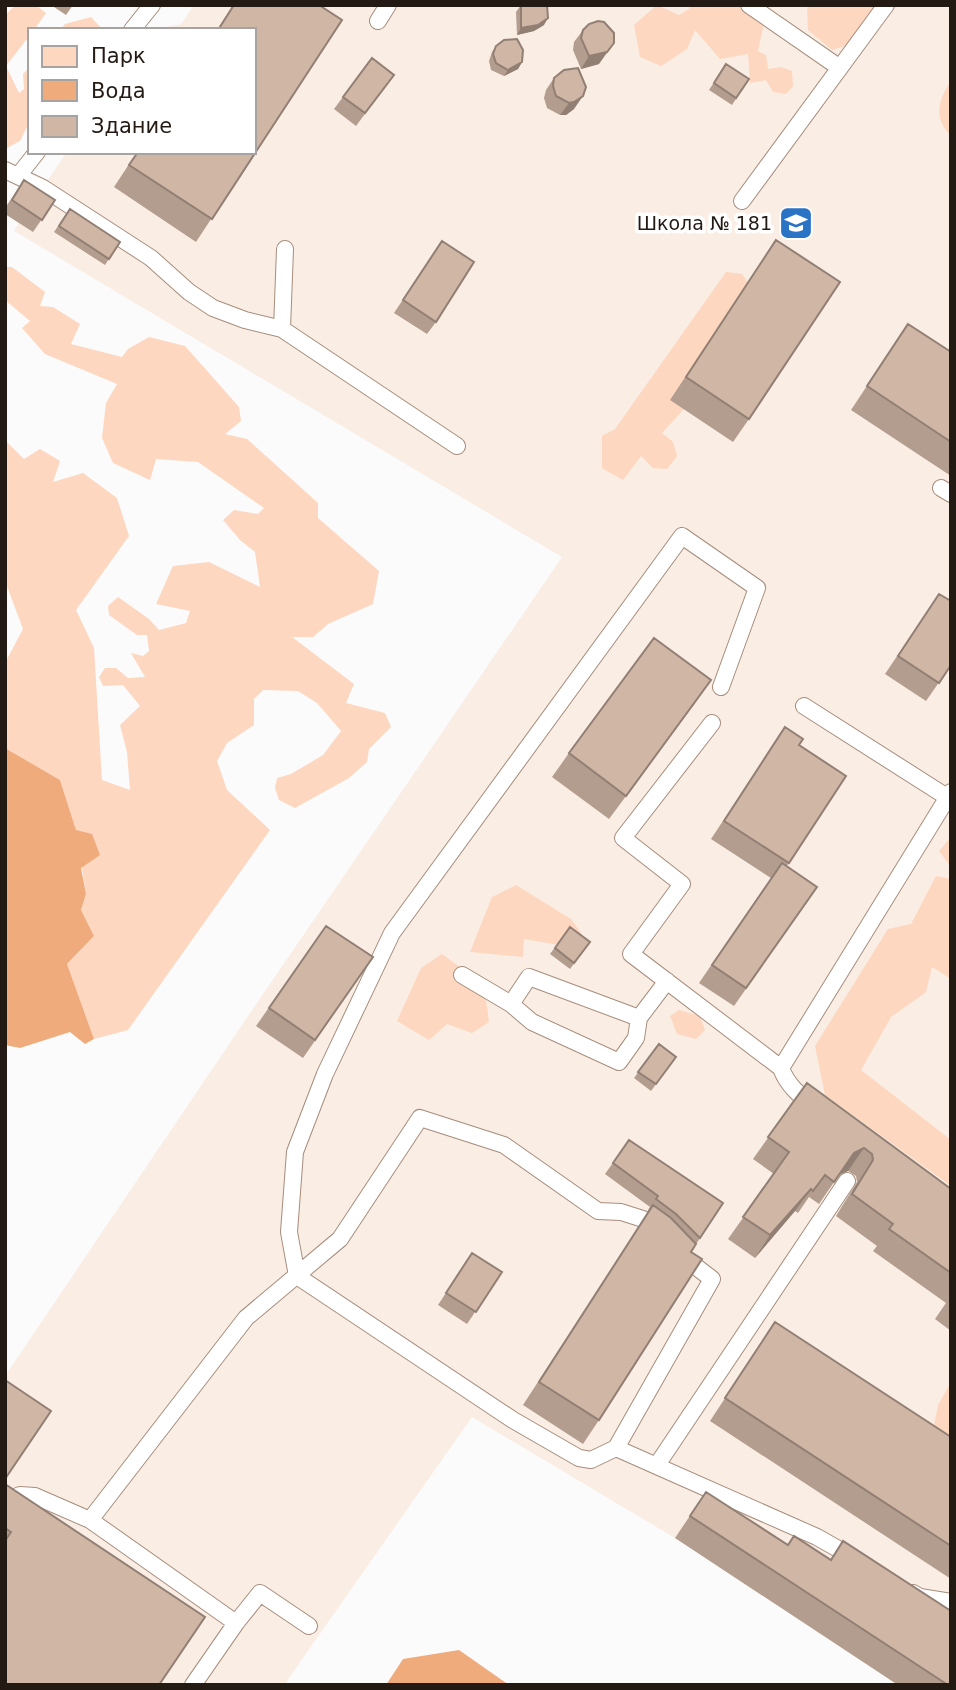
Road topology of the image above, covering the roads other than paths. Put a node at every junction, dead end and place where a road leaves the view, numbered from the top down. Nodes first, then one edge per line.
1 (152, 5) edge
2 (388, 5) edge
3 (749, 5) edge
4 (886, 5) edge
5 (378, 21) dead end
6 (134, 28) edge
7 (839, 68) junction
8 (35, 154) edge
9 (12, 173) edge
10 (742, 201) dead end
11 (285, 249) dead end
12 (282, 328) junction
13 (457, 446) dead end
14 (721, 687) dead end
15 (804, 706) dead end
16 (712, 723) dead end
17 (949, 794) edge
18 (462, 975) dead end
19 (667, 981) junction
20 (511, 1004) junction
21 (639, 1018) junction
22 (781, 1068) junction
23 (832, 1120) edge
24 (847, 1181) edge
25 (297, 1276) junction
26 (617, 1448) junction
27 (657, 1465) junction
28 (5, 1502) edge
29 (90, 1520) junction
30 (863, 1564) edge
31 (897, 1584) edge
32 (951, 1602) edge
33 (236, 1623) junction
34 (309, 1626) dead end
35 (193, 1685) edge

1 - 6 lane
2 - 5 lane
3 - 7 lane
4 - 7 lane
7 - 10 lane
8 - 9 lane
9 - 12 lane
11 - 12 lane
12 - 13 lane
14 - 25 lane
15 - 17 lane
16 - 19 lane
17 - 22 lane
18 - 20 lane
19 - 21 lane
19 - 22 lane
20 - 21 lane
20 - 21 lane
22 - 23 lane
24 - 27 lane
25 - 26 lane
25 - 26 lane
25 - 29 lane
26 - 27 lane
27 - 30 lane
28 - 29 lane
29 - 33 lane
31 - 32 lane
33 - 34 lane
33 - 35 lane

